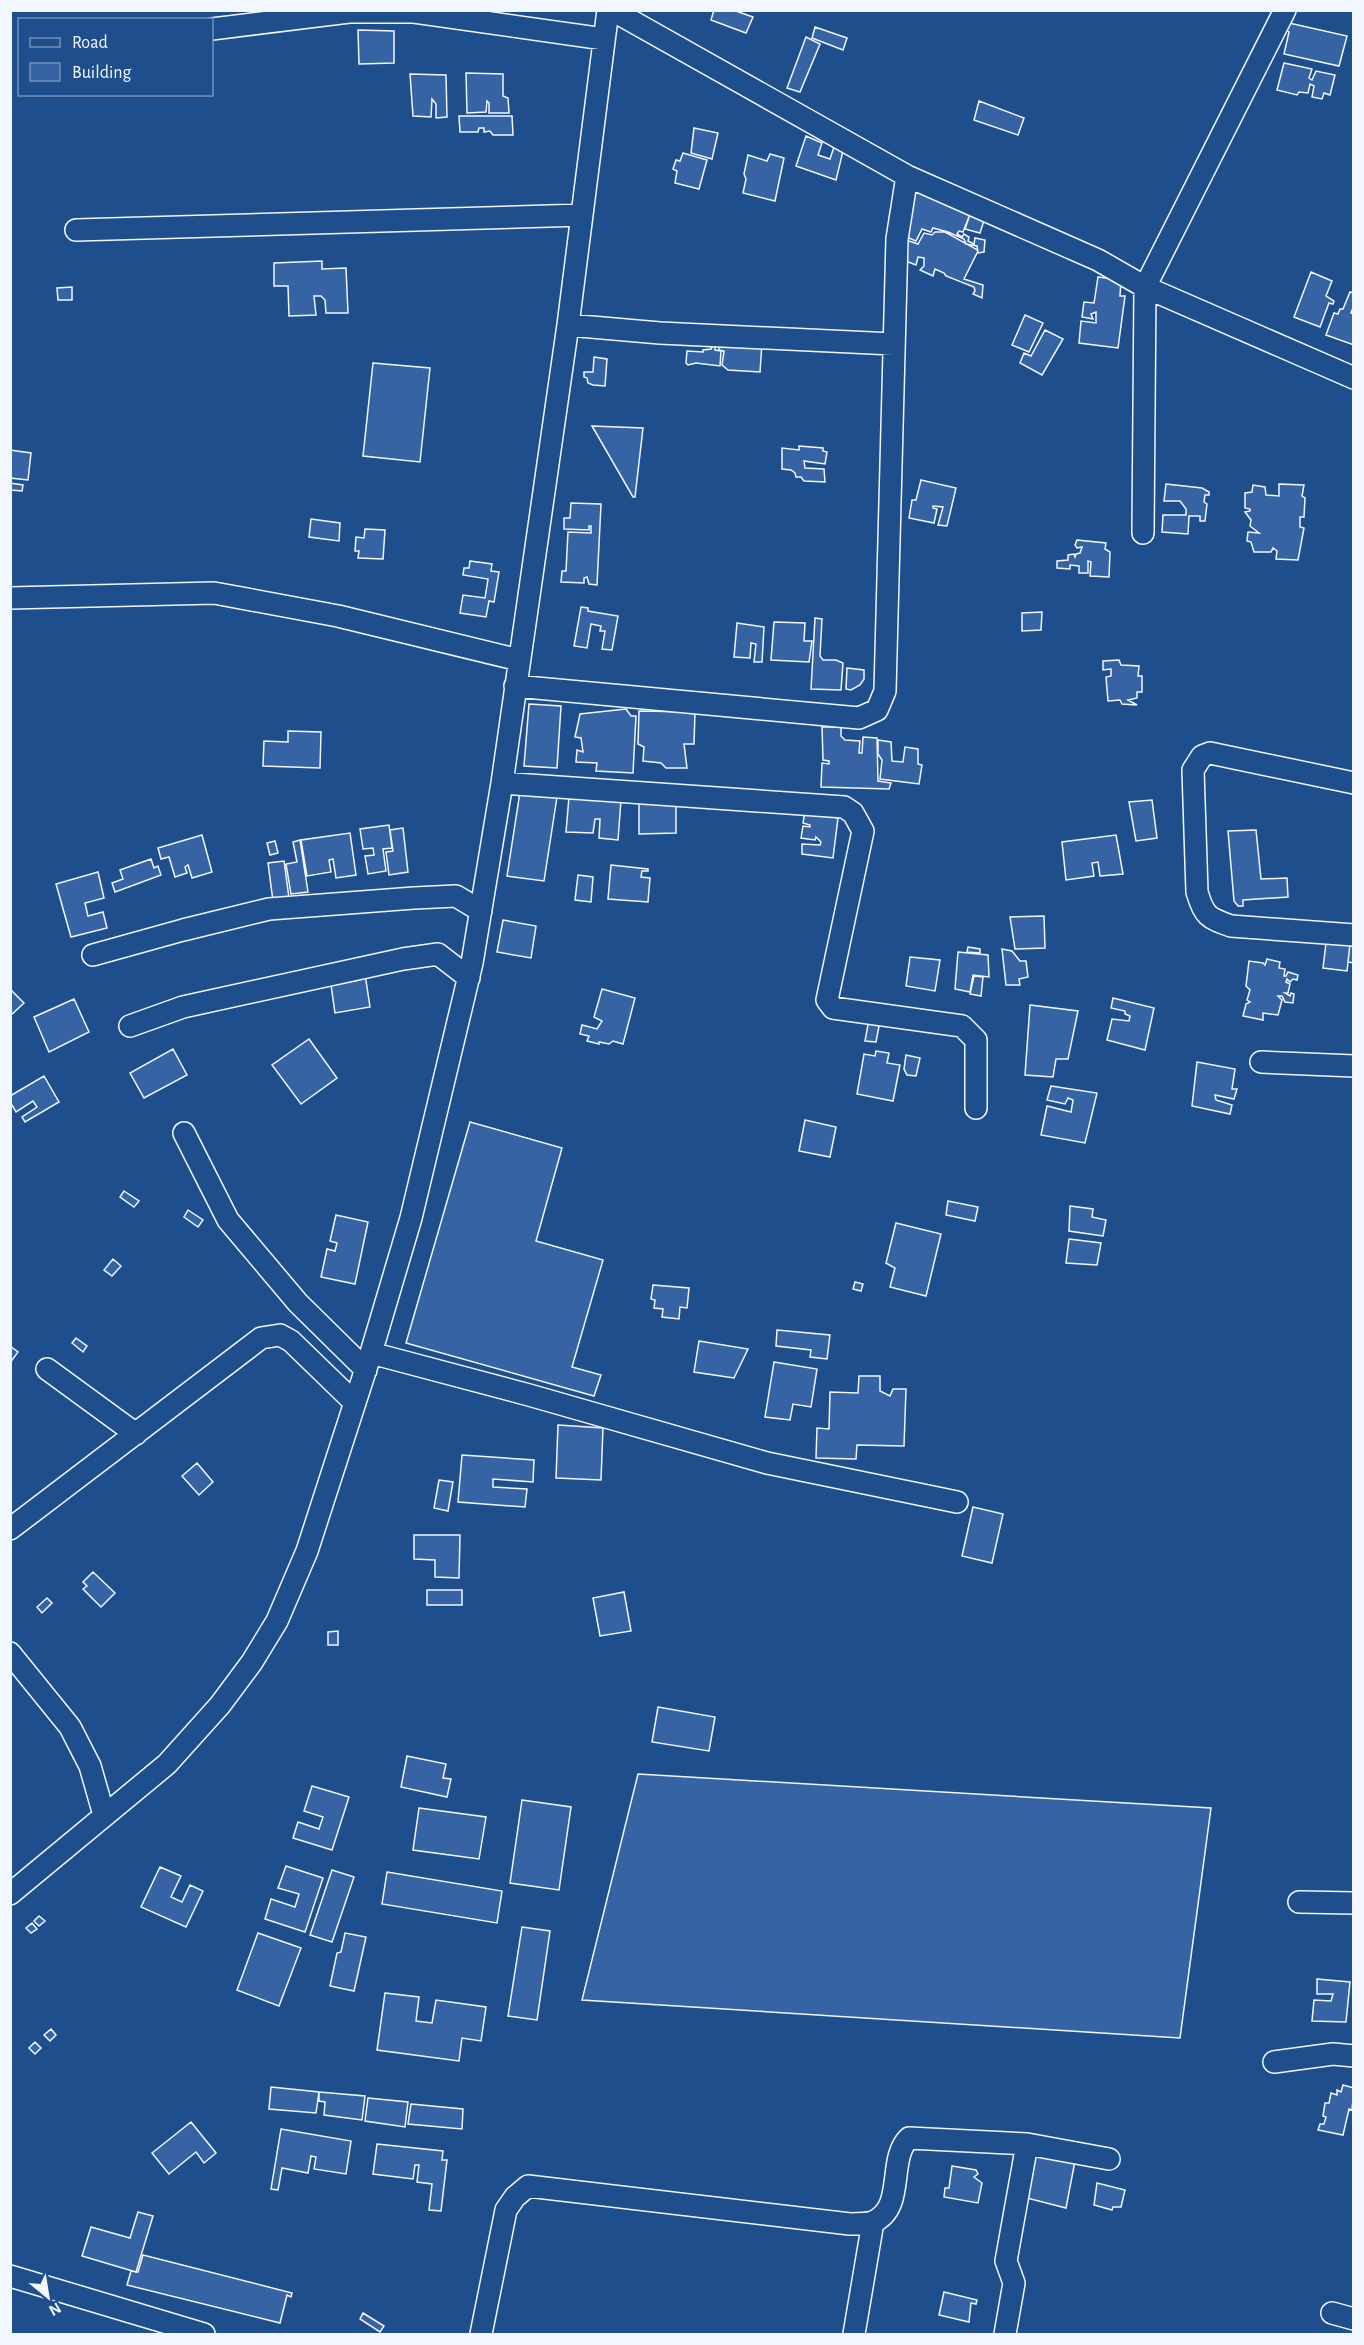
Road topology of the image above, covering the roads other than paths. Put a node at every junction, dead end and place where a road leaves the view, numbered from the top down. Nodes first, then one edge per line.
1 (610, 10) edge
2 (1285, 10) edge
3 (213, 29) edge
4 (604, 39) junction
5 (907, 176) junction
6 (582, 215) junction
7 (76, 230) dead end
8 (1145, 287) junction
9 (568, 325) junction
10 (893, 344) junction
11 (1353, 378) edge
12 (1143, 533) dead end
13 (10, 598) edge
14 (519, 660) junction
15 (515, 687) junction
16 (501, 783) junction
17 (1353, 783) edge
18 (481, 911) junction
19 (1353, 935) edge
20 (93, 956) dead end
21 (469, 978) junction
22 (130, 1026) dead end
23 (1262, 1062) dead end
24 (1353, 1066) edge
25 (976, 1108) dead end
26 (184, 1133) dead end
27 (369, 1361) junction
28 (47, 1369) dead end
29 (355, 1402) junction
30 (136, 1434) junction
31 (957, 1502) dead end
32 (10, 1529) edge
33 (10, 1653) edge
34 (104, 1815) junction
35 (10, 1894) edge
36 (1299, 1902) dead end
37 (1353, 1903) edge
38 (1353, 2056) edge
39 (1274, 2062) dead end
40 (1027, 2145) junction
41 (1108, 2159) dead end
42 (873, 2222) junction
43 (10, 2276) edge
44 (1332, 2313) dead end
45 (1353, 2319) edge
46 (204, 2334) edge
47 (481, 2334) edge
48 (854, 2334) edge
49 (1005, 2334) edge

1 - 4 street
1 - 5 street
2 - 8 street
3 - 4 street
4 - 6 street
5 - 8 street
5 - 10 street
6 - 7 street
6 - 9 street
8 - 11 street
8 - 12 street
9 - 10 street
9 - 14 street
10 - 15 street
13 - 14 street
14 - 15 street
15 - 16 street
16 - 18 street
16 - 25 street
17 - 19 street
18 - 20 street
18 - 21 street
21 - 22 street
21 - 27 street
23 - 24 street
26 - 27 street
27 - 29 street
27 - 31 street
28 - 30 street
29 - 30 street
29 - 34 street
30 - 32 street
33 - 34 street
34 - 35 street
36 - 37 street
38 - 39 street
40 - 41 street
40 - 42 street
40 - 49 street
42 - 47 street
42 - 48 street
43 - 46 street
44 - 45 street

